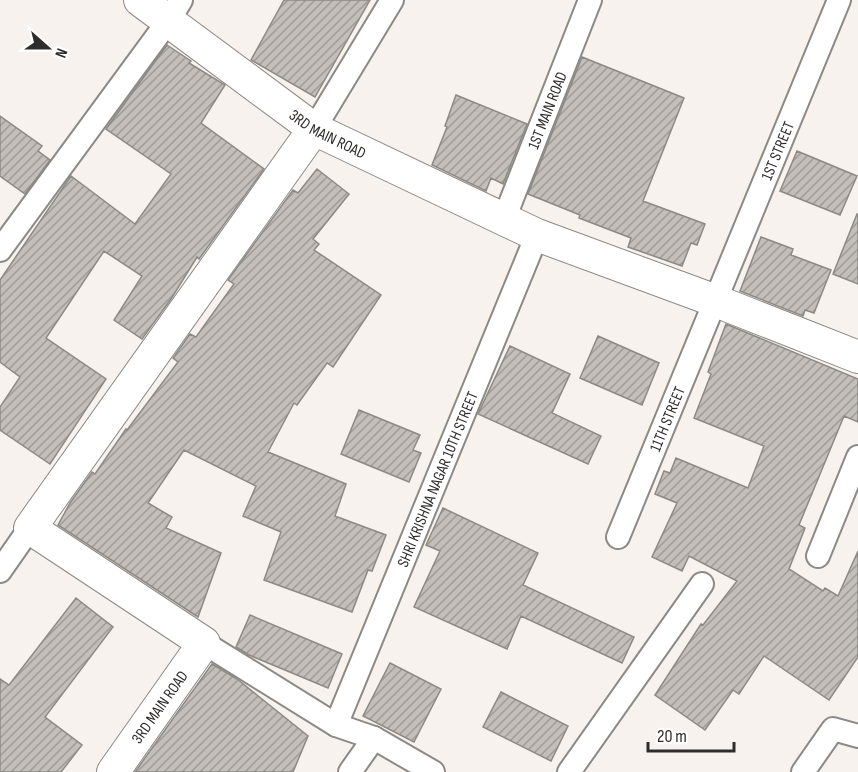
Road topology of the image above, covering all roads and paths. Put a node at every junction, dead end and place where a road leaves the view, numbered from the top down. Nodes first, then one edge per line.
1 (140, 0) edge
2 (392, 0) edge
3 (590, 0) edge
4 (839, 0) edge
5 (175, 10) edge
6 (314, 129) junction
7 (504, 219) junction
8 (537, 235) junction
9 (0, 250) edge
10 (716, 301) junction
11 (858, 357) edge
12 (858, 457) edge
13 (30, 528) junction
14 (618, 537) dead end
15 (818, 556) dead end
16 (0, 571) edge
17 (702, 584) dead end
18 (204, 643) junction
19 (336, 724) junction
20 (858, 736) edge
21 (374, 738) junction
22 (113, 772) edge
23 (350, 772) edge
24 (433, 772) edge
25 (569, 772) edge
26 (803, 772) edge

1 - 5 street, 3RD MAIN ROAD
2 - 6 street
3 - 7 street, 1ST MAIN ROAD
4 - 10 street, 1ST STREET
5 - 6 street, 3RD MAIN ROAD
5 - 9 street
6 - 7 street, 3RD MAIN ROAD
6 - 13 street
7 - 8 street, 3RD MAIN ROAD
8 - 10 street, 3RD MAIN ROAD
8 - 19 street, SHRI KRISHNA NAGAR 10TH STREET
10 - 11 street, 3RD MAIN ROAD
10 - 14 street, 11TH STREET
12 - 15 street
13 - 16 street
13 - 18 street
17 - 25 street
18 - 19 street
18 - 22 street, 3RD MAIN ROAD
19 - 21 street
20 - 26 street
21 - 23 street
21 - 24 street

